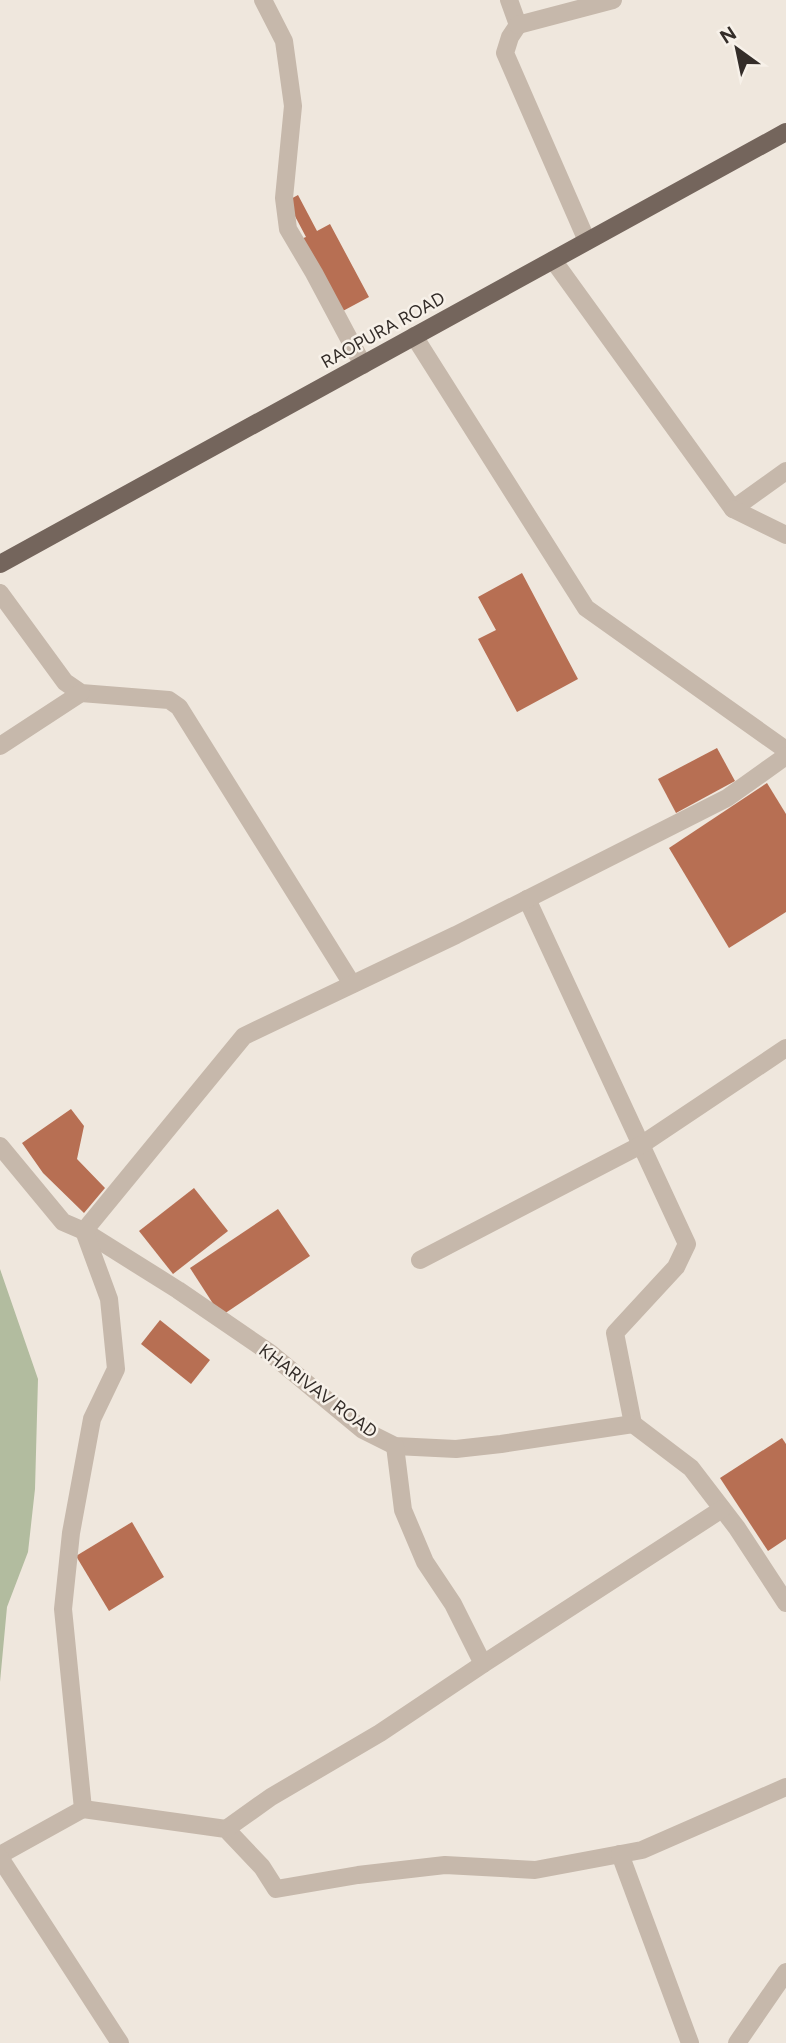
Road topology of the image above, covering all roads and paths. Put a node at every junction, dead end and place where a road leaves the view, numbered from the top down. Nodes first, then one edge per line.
1 (263, 0) edge
2 (509, 0) edge
3 (613, 0) edge
4 (518, 25) junction
5 (786, 132) edge
6 (587, 242) junction
7 (553, 260) junction
8 (414, 336) junction
9 (363, 365) junction
10 (786, 471) edge
11 (733, 509) junction
12 (786, 535) edge
13 (0, 564) edge
14 (0, 593) edge
15 (81, 693) junction
16 (0, 746) edge
17 (786, 750) edge
18 (786, 756) edge
19 (527, 899) junction
20 (352, 985) junction
21 (786, 1048) edge
22 (641, 1144) junction
23 (0, 1146) edge
24 (84, 1231) junction
25 (420, 1260) dead end
26 (632, 1424) junction
27 (395, 1446) junction
28 (722, 1509) junction
29 (786, 1603) edge
30 (483, 1664) junction
31 (786, 1787) edge
32 (83, 1809) junction
33 (226, 1829) junction
34 (620, 1854) junction
35 (0, 1856) edge
36 (786, 1972) edge
37 (113, 2041) edge
38 (690, 2043) edge
39 (737, 2043) edge

1 - 9 street
2 - 4 street
3 - 4 street
4 - 6 street
5 - 6 main road, RAOPURA ROAD
6 - 7 main road, RAOPURA ROAD
7 - 8 main road, RAOPURA ROAD
7 - 11 street
8 - 9 main road, RAOPURA ROAD
8 - 17 street
9 - 13 main road, RAOPURA ROAD
10 - 11 street
11 - 12 street
14 - 15 street
15 - 16 street
15 - 20 street
18 - 19 street
19 - 20 street
19 - 22 street
20 - 24 street
21 - 22 street
22 - 25 street
22 - 26 street
23 - 24 street, KHARIVAV ROAD
24 - 27 street, KHARIVAV ROAD
24 - 32 street
26 - 27 street, KHARIVAV ROAD
26 - 28 street
27 - 30 street
28 - 29 street
28 - 30 street
30 - 33 street
31 - 34 street
32 - 33 street
32 - 35 street
33 - 34 street
34 - 38 street
35 - 37 street
36 - 39 street

